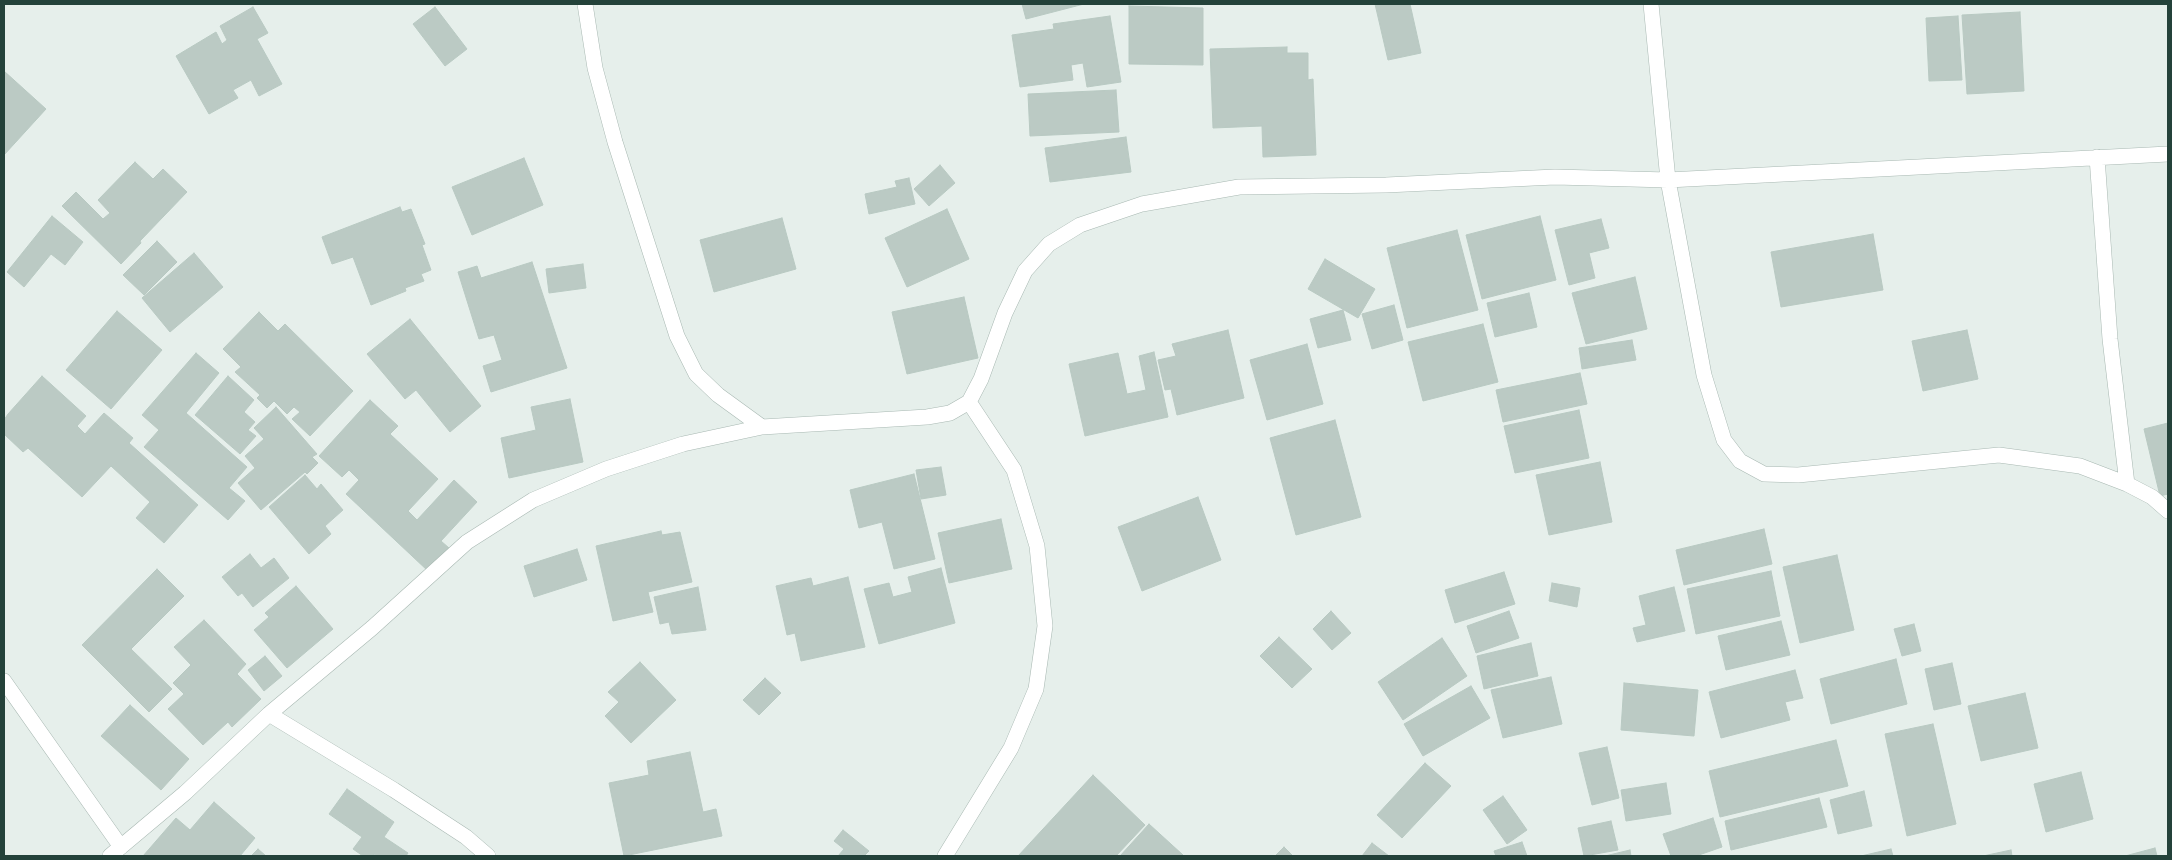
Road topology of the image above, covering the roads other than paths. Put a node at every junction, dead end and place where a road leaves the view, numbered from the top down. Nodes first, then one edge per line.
1 (586, 4) edge
2 (1650, 4) edge
3 (2168, 154) edge
4 (2097, 157) junction
5 (1668, 180) junction
6 (968, 402) junction
7 (762, 427) junction
8 (2126, 484) junction
9 (2168, 511) edge
10 (4, 681) edge
11 (269, 714) junction
12 (115, 852) edge
13 (488, 856) edge
14 (945, 856) edge

1 - 7 street
2 - 5 street
3 - 4 street
4 - 5 street
4 - 8 street
5 - 6 street
5 - 8 street
6 - 7 street
6 - 14 street
7 - 11 street
8 - 9 street
10 - 12 street
11 - 12 street
11 - 13 street

